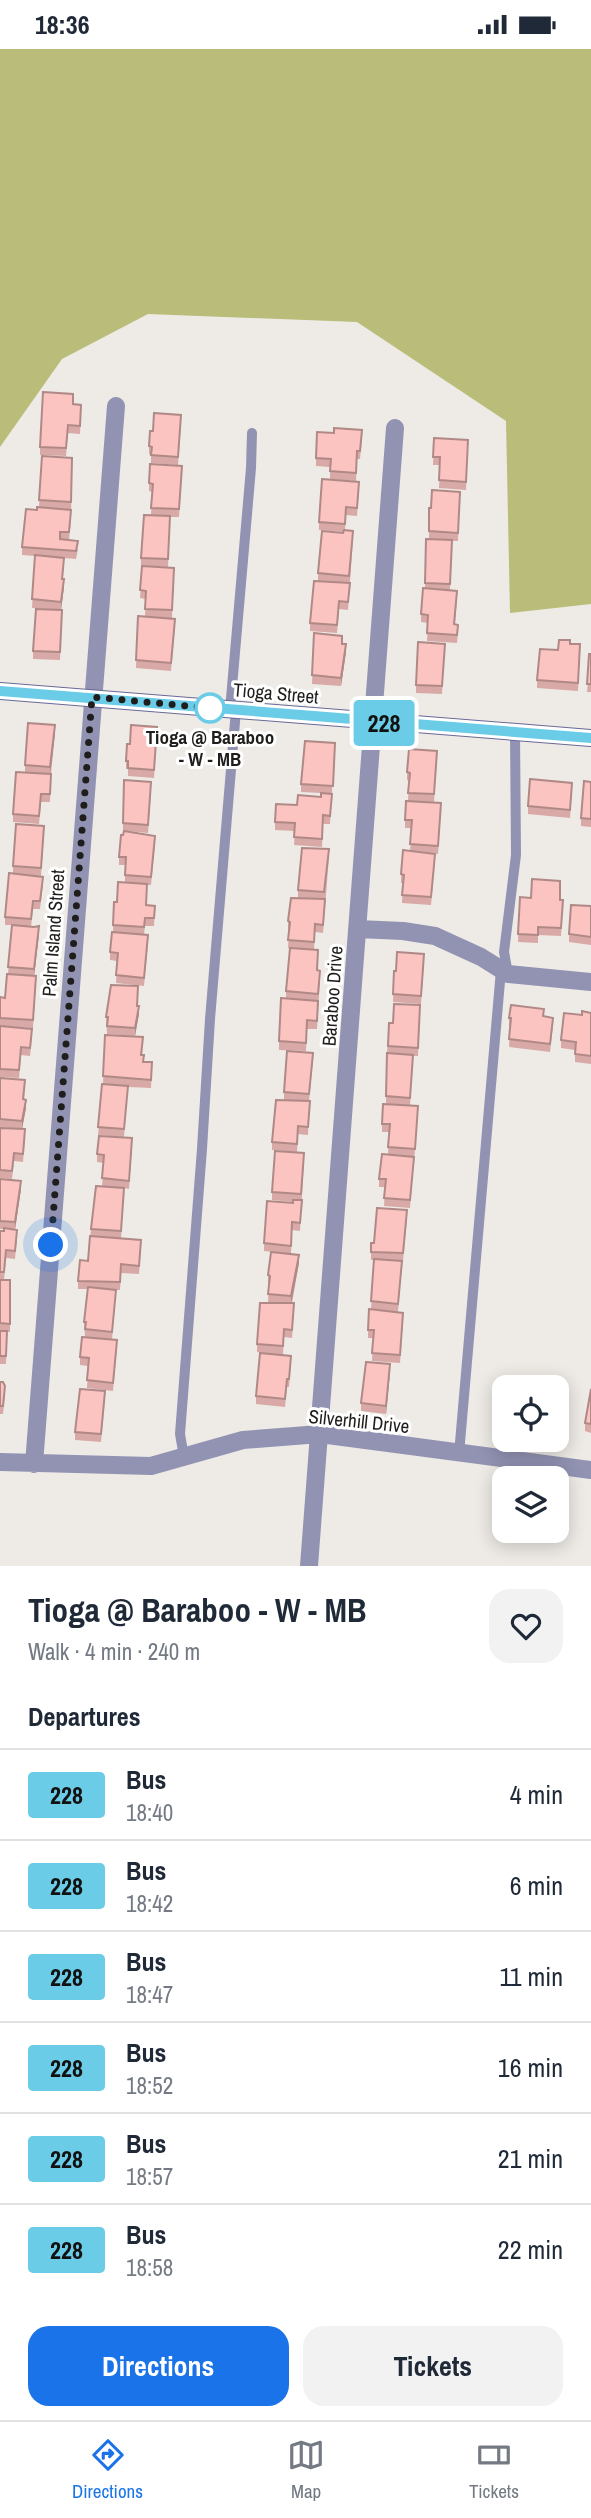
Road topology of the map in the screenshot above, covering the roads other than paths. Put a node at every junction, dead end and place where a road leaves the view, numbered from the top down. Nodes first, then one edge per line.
1 (116, 406) dead end
2 (395, 428) dead end
3 (252, 433) dead end
4 (0, 691) edge
5 (92, 697) junction
6 (233, 710) junction
7 (373, 722) junction
8 (515, 732) junction
9 (591, 738) edge
10 (358, 929) junction
11 (504, 972) junction
12 (591, 982) edge
13 (320, 1434) junction
14 (459, 1454) junction
15 (184, 1457) junction
16 (0, 1462) edge
17 (34, 1464) junction
18 (591, 1470) edge
19 (309, 1566) edge

1 - 5 street, Palm Island Street
2 - 7 street, Baraboo Drive
3 - 6 lane
4 - 5 street, Tioga Street
5 - 6 street, Tioga Street
5 - 17 street, Palm Island Street
6 - 7 street, Tioga Street
6 - 15 lane
7 - 8 street, Tioga Street
7 - 10 street, Baraboo Drive
8 - 9 street, Tioga Street
8 - 11 lane
10 - 11 street
10 - 13 street, Baraboo Drive
11 - 12 street
11 - 14 lane
13 - 14 street, Silverhill Drive
13 - 15 street, Silverhill Drive
13 - 19 street, Baraboo Drive
14 - 18 street, Silverhill Drive
15 - 17 street, Silverhill Drive
16 - 17 street, Silverhill Drive

